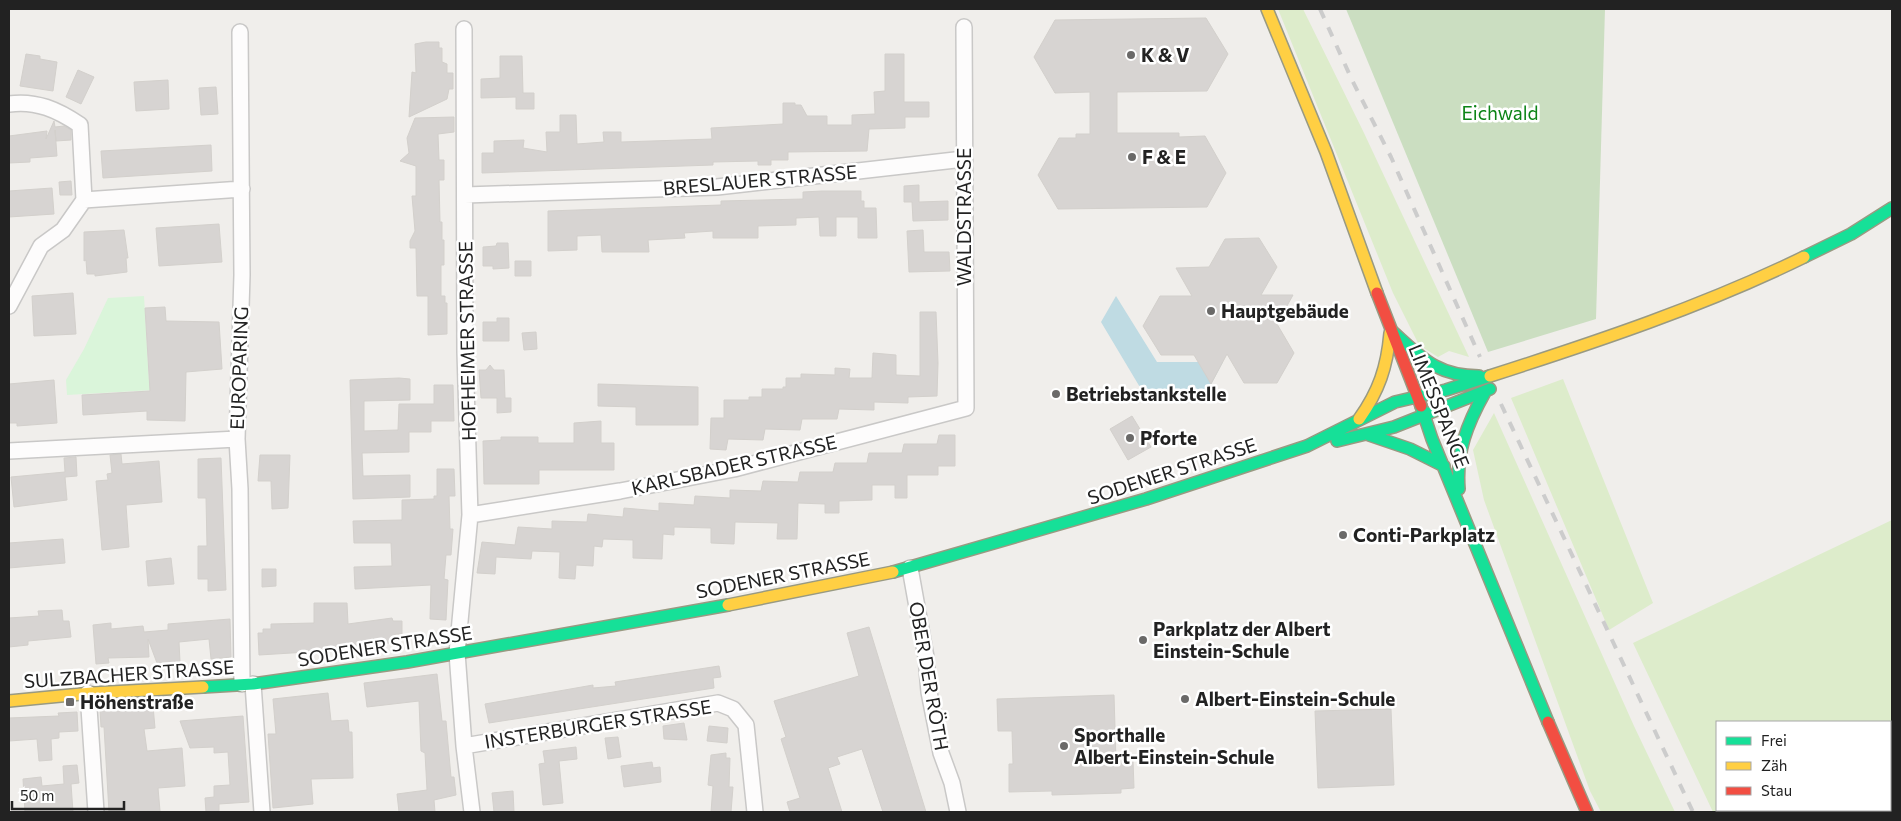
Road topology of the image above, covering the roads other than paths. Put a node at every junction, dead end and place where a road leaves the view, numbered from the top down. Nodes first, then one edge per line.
1 (1267, 9) edge
2 (964, 26) dead end
3 (464, 29) dead end
4 (240, 32) dead end
5 (9, 104) edge
6 (964, 159) junction
7 (242, 189) junction
8 (465, 195) junction
9 (84, 200) junction
10 (1892, 208) edge
11 (9, 306) edge
12 (1390, 330) junction
13 (1545, 358) junction
14 (1484, 377) junction
15 (1485, 392) junction
16 (1417, 396) junction
17 (966, 408) joint
18 (1423, 415) junction
19 (1356, 423) junction
20 (1369, 434) junction
21 (236, 439) junction
22 (1307, 446) junction
23 (9, 451) edge
24 (1444, 466) junction
25 (1461, 505) junction
26 (470, 515) junction
27 (910, 568) junction
28 (457, 653) junction
29 (248, 684) junction
30 (88, 693) junction
31 (9, 700) edge
32 (464, 746) junction
33 (96, 812) edge
34 (262, 812) edge
35 (472, 812) edge
36 (755, 812) edge
37 (958, 812) edge
38 (1587, 812) edge

1 - 12 main road, LIMESSPANGE
2 - 6 street, WALDSTRASSE
3 - 8 street, HOFHEIMER STRASSE
4 - 7 street, EUROPARING
5 - 9 street
6 - 8 street, BRESLAUER STRASSE
6 - 17 street, WALDSTRASSE
7 - 9 street
7 - 21 street, EUROPARING
8 - 26 street, HOFHEIMER STRASSE
9 - 11 street
10 - 13 main road
12 - 14 main road
12 - 16 main road, LIMESSPANGE
12 - 19 main road
13 - 14 main road, SODENER STRASSE
13 - 15 main road, SODENER STRASSE
14 - 16 main road, SODENER STRASSE
15 - 18 main road, SODENER STRASSE
15 - 25 main road
16 - 18 main road, LIMESSPANGE
16 - 19 main road, SODENER STRASSE
17 - 26 street, KARLSBADER STRASSE
18 - 20 main road, SODENER STRASSE
18 - 24 main road, LIMESSPANGE
19 - 22 main road, SODENER STRASSE
20 - 22 main road, SODENER STRASSE
20 - 24 main road
21 - 23 street, EUROPARING
21 - 29 street
22 - 27 main road, SODENER STRASSE
24 - 25 main road, LIMESSPANGE
25 - 38 main road, LIMESSPANGE
26 - 28 street, HOFHEIMER STRASSE
27 - 28 main road, SODENER STRASSE
27 - 37 street, OBER DER RÖTH
28 - 29 main road, SODENER STRASSE
28 - 32 street
29 - 30 main road, SULZBACHER STRASSE
29 - 34 street
30 - 31 main road, SULZBACHER STRASSE
30 - 33 street
32 - 35 street
32 - 36 street, INSTERBURGER STRASSE

